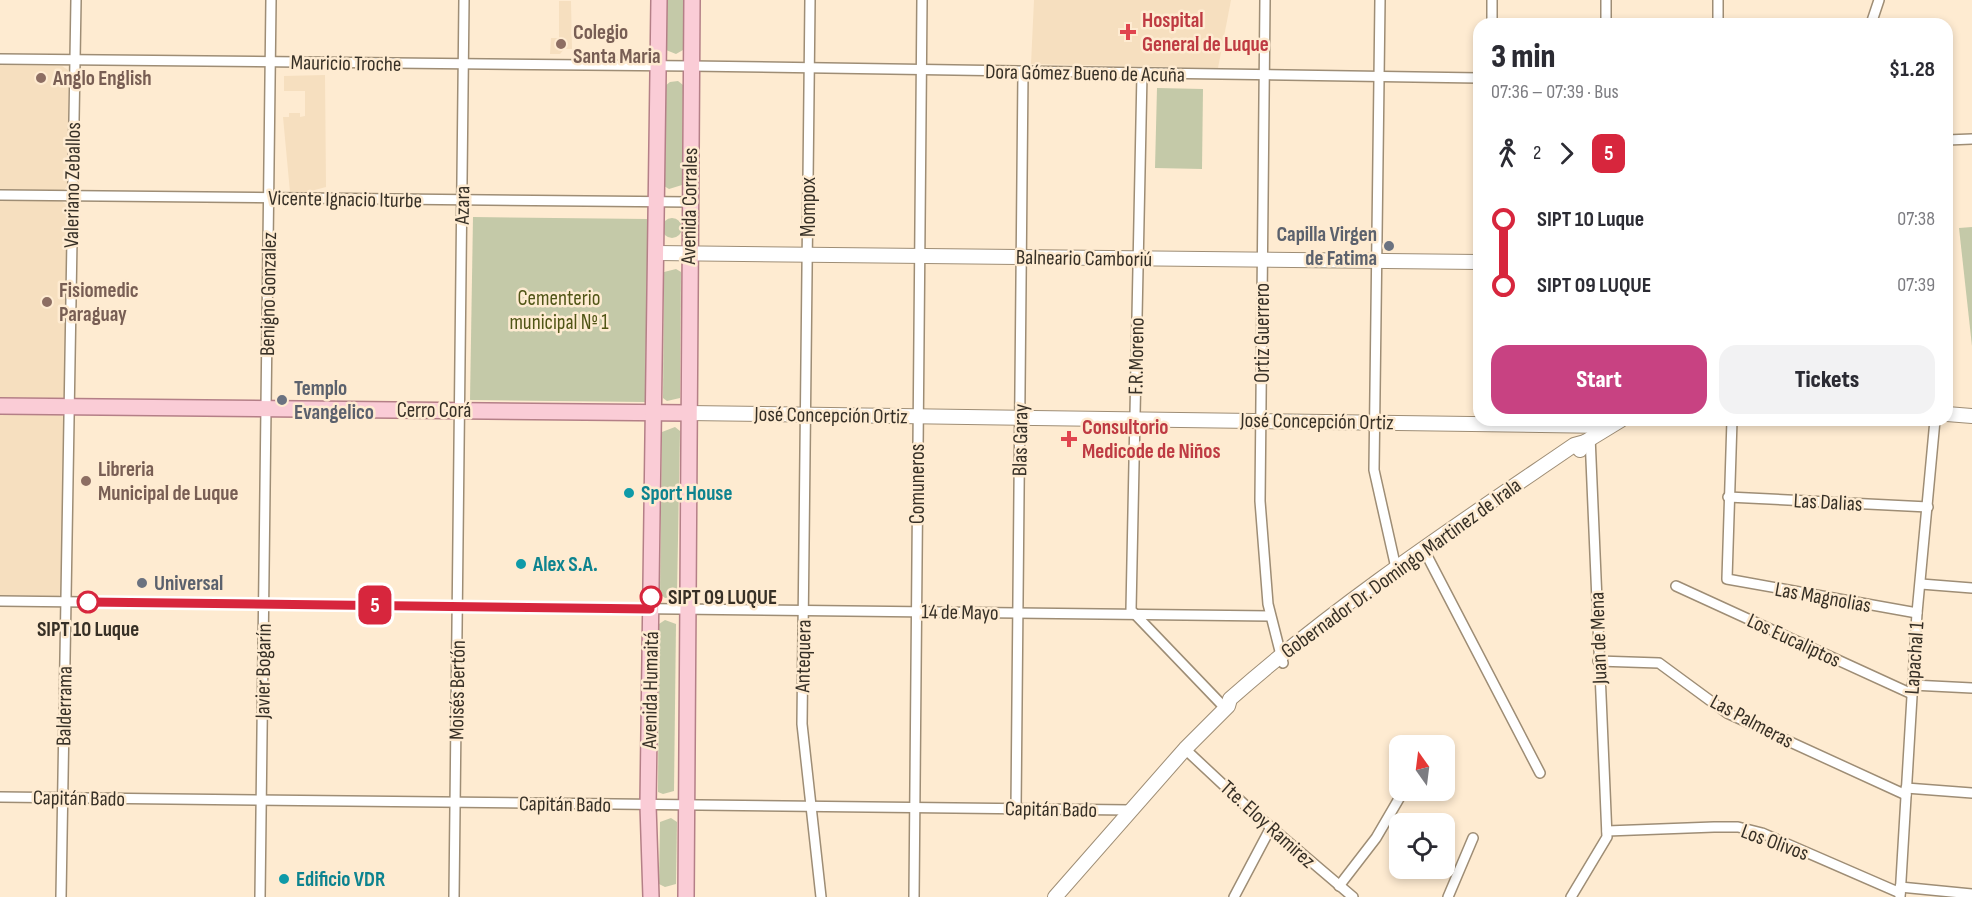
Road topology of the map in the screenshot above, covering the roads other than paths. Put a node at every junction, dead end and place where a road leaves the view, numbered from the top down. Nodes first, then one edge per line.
1 (76, 0) edge
2 (271, 0) edge
3 (464, 0) edge
4 (658, 0) edge
5 (692, 0) edge
6 (810, 0) edge
7 (922, 0) edge
8 (1265, 0) edge
9 (1380, 0) edge
10 (1492, 0) edge
11 (1606, 0) edge
12 (1718, 0) edge
13 (1879, 0) edge
14 (1492, 18) edge
15 (1606, 18) edge
16 (1718, 18) edge
17 (1873, 18) edge
18 (0, 59) edge
19 (75, 60) junction
20 (270, 62) junction
21 (464, 64) junction
22 (657, 66) junction
23 (691, 66) junction
24 (809, 69) junction
25 (920, 70) junction
26 (1023, 72) junction
27 (1142, 74) junction
28 (1264, 74) junction
29 (1381, 76) junction
30 (1473, 78) edge
31 (1953, 140) edge
32 (1972, 140) edge
33 (0, 195) edge
34 (72, 196) junction
35 (269, 198) junction
36 (462, 200) junction
37 (657, 202) junction
38 (689, 202) junction
39 (657, 253) junction
40 (689, 253) junction
41 (808, 255) junction
42 (920, 256) junction
43 (1022, 257) junction
44 (1138, 258) junction
45 (1263, 260) junction
46 (1377, 262) junction
47 (1473, 262) edge
48 (0, 406) edge
49 (69, 407) junction
50 (267, 409) junction
51 (461, 411) junction
52 (655, 412) junction
53 (688, 413) junction
54 (807, 414) junction
55 (1953, 414) edge
56 (918, 416) junction
57 (1972, 416) edge
58 (1020, 417) junction
59 (1135, 419) junction
60 (1261, 420) junction
61 (1375, 422) junction
62 (1473, 422) edge
63 (1578, 426) edge
64 (1604, 426) edge
65 (1732, 426) edge
66 (1935, 426) edge
67 (1588, 440) junction
68 (1728, 497) junction
69 (1928, 507) junction
70 (1425, 552) junction
71 (1396, 568) junction
72 (1921, 584) junction
73 (1676, 586) dead end
74 (1972, 588) edge
75 (0, 601) edge
76 (66, 602) junction
77 (264, 604) junction
78 (458, 606) junction
79 (650, 609) junction
80 (686, 609) junction
81 (804, 611) junction
82 (916, 612) junction
83 (1018, 613) junction
84 (1917, 613) junction
85 (1134, 614) junction
86 (1270, 616) junction
87 (1281, 659) junction
88 (1598, 661) junction
89 (1972, 688) edge
90 (1912, 689) junction
91 (1227, 707) junction
92 (1185, 749) junction
93 (1540, 773) dead end
94 (1906, 791) junction
95 (1972, 793) edge
96 (0, 797) edge
97 (63, 798) junction
98 (262, 800) junction
99 (1398, 801) edge
100 (455, 802) junction
101 (648, 805) junction
102 (685, 805) junction
103 (810, 807) junction
104 (915, 808) junction
105 (1016, 809) junction
106 (1130, 810) junction
107 (1271, 827) junction
108 (1607, 834) junction
109 (1473, 838) dead end
110 (1339, 886) junction
111 (1900, 892) edge
112 (1972, 894) edge
113 (61, 897) edge
114 (260, 897) edge
115 (454, 897) edge
116 (651, 897) edge
117 (686, 897) edge
118 (821, 897) edge
119 (914, 897) edge
120 (1055, 897) edge
121 (1234, 897) edge
122 (1353, 897) edge
123 (1448, 897) edge
124 (1570, 897) edge

1 - 19 street, Valeriano Zeballos
2 - 20 street, Benigno Gonzalez
3 - 21 street, Azara
4 - 22 main road, Avenida Corrales
5 - 23 main road, Avenida Corrales
6 - 24 street, Mompox
7 - 25 street, Comuneros
8 - 28 street, Ortiz Guerrero
9 - 29 street
10 - 14 street
11 - 15 street
12 - 16 street
13 - 17 street
18 - 19 street, Mauricio Troche
19 - 20 street, Mauricio Troche
19 - 34 street, Valeriano Zeballos
20 - 21 street, Mauricio Troche
20 - 35 street, Benigno Gonzalez
21 - 22 street, Mauricio Troche
21 - 36 street, Azara
22 - 23 street, Mauricio Troche
22 - 37 main road, Avenida Corrales
23 - 24 street, Dora Gómez Bueno de Acuña
23 - 38 main road, Avenida Corrales
24 - 25 street, Dora Gómez Bueno de Acuña
24 - 41 street, Mompox
25 - 26 street, Dora Gómez Bueno de Acuña
25 - 42 street, Comuneros
26 - 27 street, Dora Gómez Bueno de Acuña
26 - 43 street, Blas Garay
27 - 28 street, Dora Gómez Bueno de Acuña
27 - 44 street, F.R.Moreno
28 - 29 street, Dora Gómez Bueno de Acuña
28 - 45 street, Ortiz Guerrero
29 - 30 street, Dora Gómez Bueno de Acuña
29 - 46 street
31 - 32 street
33 - 34 street, Vicente Ignacio Iturbe
34 - 35 street, Vicente Ignacio Iturbe
34 - 49 street, Valeriano Zeballos
35 - 36 street, Vicente Ignacio Iturbe
35 - 50 street, Benigno Gonzalez
36 - 37 street, Vicente Ignacio Iturbe
36 - 51 street, Azara
37 - 38 street, Vicente Ignacio Iturbe
37 - 39 main road, Avenida Corrales
38 - 40 main road, Avenida Corrales
39 - 40 street, Balneario Camboriú
39 - 52 main road, Avenida Corrales
40 - 41 street, Balneario Camboriú
40 - 53 main road, Avenida Corrales
41 - 42 street, Balneario Camboriú
41 - 54 street, Mompox
42 - 43 street, Balneario Camboriú
42 - 56 street, Comuneros
43 - 44 street, Balneario Camboriú
43 - 58 street, Blas Garay
44 - 45 street, Balneario Camboriú
44 - 59 street, F.R.Moreno
45 - 46 street, Balneario Camboriú
45 - 60 street, Ortiz Guerrero
46 - 47 street, Balneario Camboriú
46 - 61 street
48 - 49 main road, Cerro Corá
49 - 50 main road, Cerro Corá
49 - 76 street, Balderrama
50 - 51 main road, Cerro Corá
50 - 77 street, Javier Bogarín
51 - 52 main road, Cerro Corá
51 - 78 street, Moisés Bertón
52 - 53 main road, Cerro Corá
52 - 79 main road, Avenida Humaitá
53 - 54 street, José Concepción Ortiz
53 - 80 main road, Avenida Humaitá
54 - 56 street, José Concepción Ortiz
54 - 81 street, Antequera
55 - 57 street
56 - 58 street, José Concepción Ortiz
56 - 82 street, Comuneros
58 - 59 street, José Concepción Ortiz
58 - 83 street, Blas Garay
59 - 60 street, José Concepción Ortiz
59 - 85 street, F.R.Moreno
60 - 61 street, José Concepción Ortiz
60 - 86 street, Ortiz Guerrero
61 - 62 street, José Concepción Ortiz
61 - 71 street
63 - 67 street
64 - 67 street, Gobernador Dr. Domingo Martinez de Irala
65 - 68 street
66 - 69 street, Lapachal 1
67 - 70 street, Gobernador Dr. Domingo Martinez de Irala
67 - 88 street, Juan de Mena
68 - 69 street, Las Dalias
68 - 84 street, Las Magnolias
69 - 72 street, Lapachal 1
70 - 71 street, Gobernador Dr. Domingo Martinez de Irala
70 - 87 street, Gobernador Dr. Domingo Martinez de Irala
70 - 93 street
71 - 87 street, Gobernador Dr. Domingo Martinez de Irala
72 - 74 street
72 - 84 street, Lapachal 1
73 - 90 street, Los Eucaliptos
75 - 76 street, 14 de Mayo
76 - 77 street, 14 de Mayo
76 - 97 street, Balderrama
77 - 78 street, 14 de Mayo
77 - 98 street, Javier Bogarín
78 - 79 street, 14 de Mayo
78 - 100 street, Moisés Bertón
79 - 80 street, 14 de Mayo
79 - 101 main road, Avenida Humaitá
80 - 81 street, 14 de Mayo
80 - 102 main road, Avenida Humaitá
81 - 82 street, 14 de Mayo
81 - 103 street, Antequera
82 - 83 street, 14 de Mayo
82 - 104 street, Comuneros
83 - 85 street, 14 de Mayo
83 - 105 street, Blas Garay
84 - 90 street, Lapachal 1
85 - 86 street, 14 de Mayo
85 - 91 street
86 - 87 street, Ortiz Guerrero
87 - 91 street, Gobernador Dr. Domingo Martinez de Irala
88 - 94 street, Las Palmeras
88 - 108 street, Juan de Mena
89 - 90 street
90 - 94 street, Lapachal 1
91 - 92 street, Gobernador Dr. Domingo Martinez de Irala
92 - 106 street, Gobernador Dr. Domingo Martinez de Irala
92 - 107 street, Tte. Eloy Ramirez
94 - 95 street
94 - 111 street, Lapachal 1
96 - 97 street, Capitán Bado
97 - 98 street, Capitán Bado
97 - 113 street, Balderrama
98 - 100 street, Capitán Bado
98 - 114 street, Javier Bogarín
99 - 110 street
100 - 101 street, Capitán Bado
100 - 115 street, Moisés Bertón
101 - 102 street, Capitán Bado
101 - 116 main road, Avenida Humaitá
102 - 103 street, Capitán Bado
102 - 117 main road, Avenida Humaitá
103 - 104 street, Capitán Bado
103 - 118 street, Antequera
104 - 105 street, Capitán Bado
104 - 119 street, Comuneros
105 - 106 street, Capitán Bado
106 - 120 street, Gobernador Dr. Domingo Martinez de Irala
107 - 110 street, Tte. Eloy Ramirez
107 - 121 street
108 - 111 street, Los Olivos
108 - 124 street
109 - 123 street
110 - 122 street, Tte. Eloy Ramirez
111 - 112 street, Los Olivos

